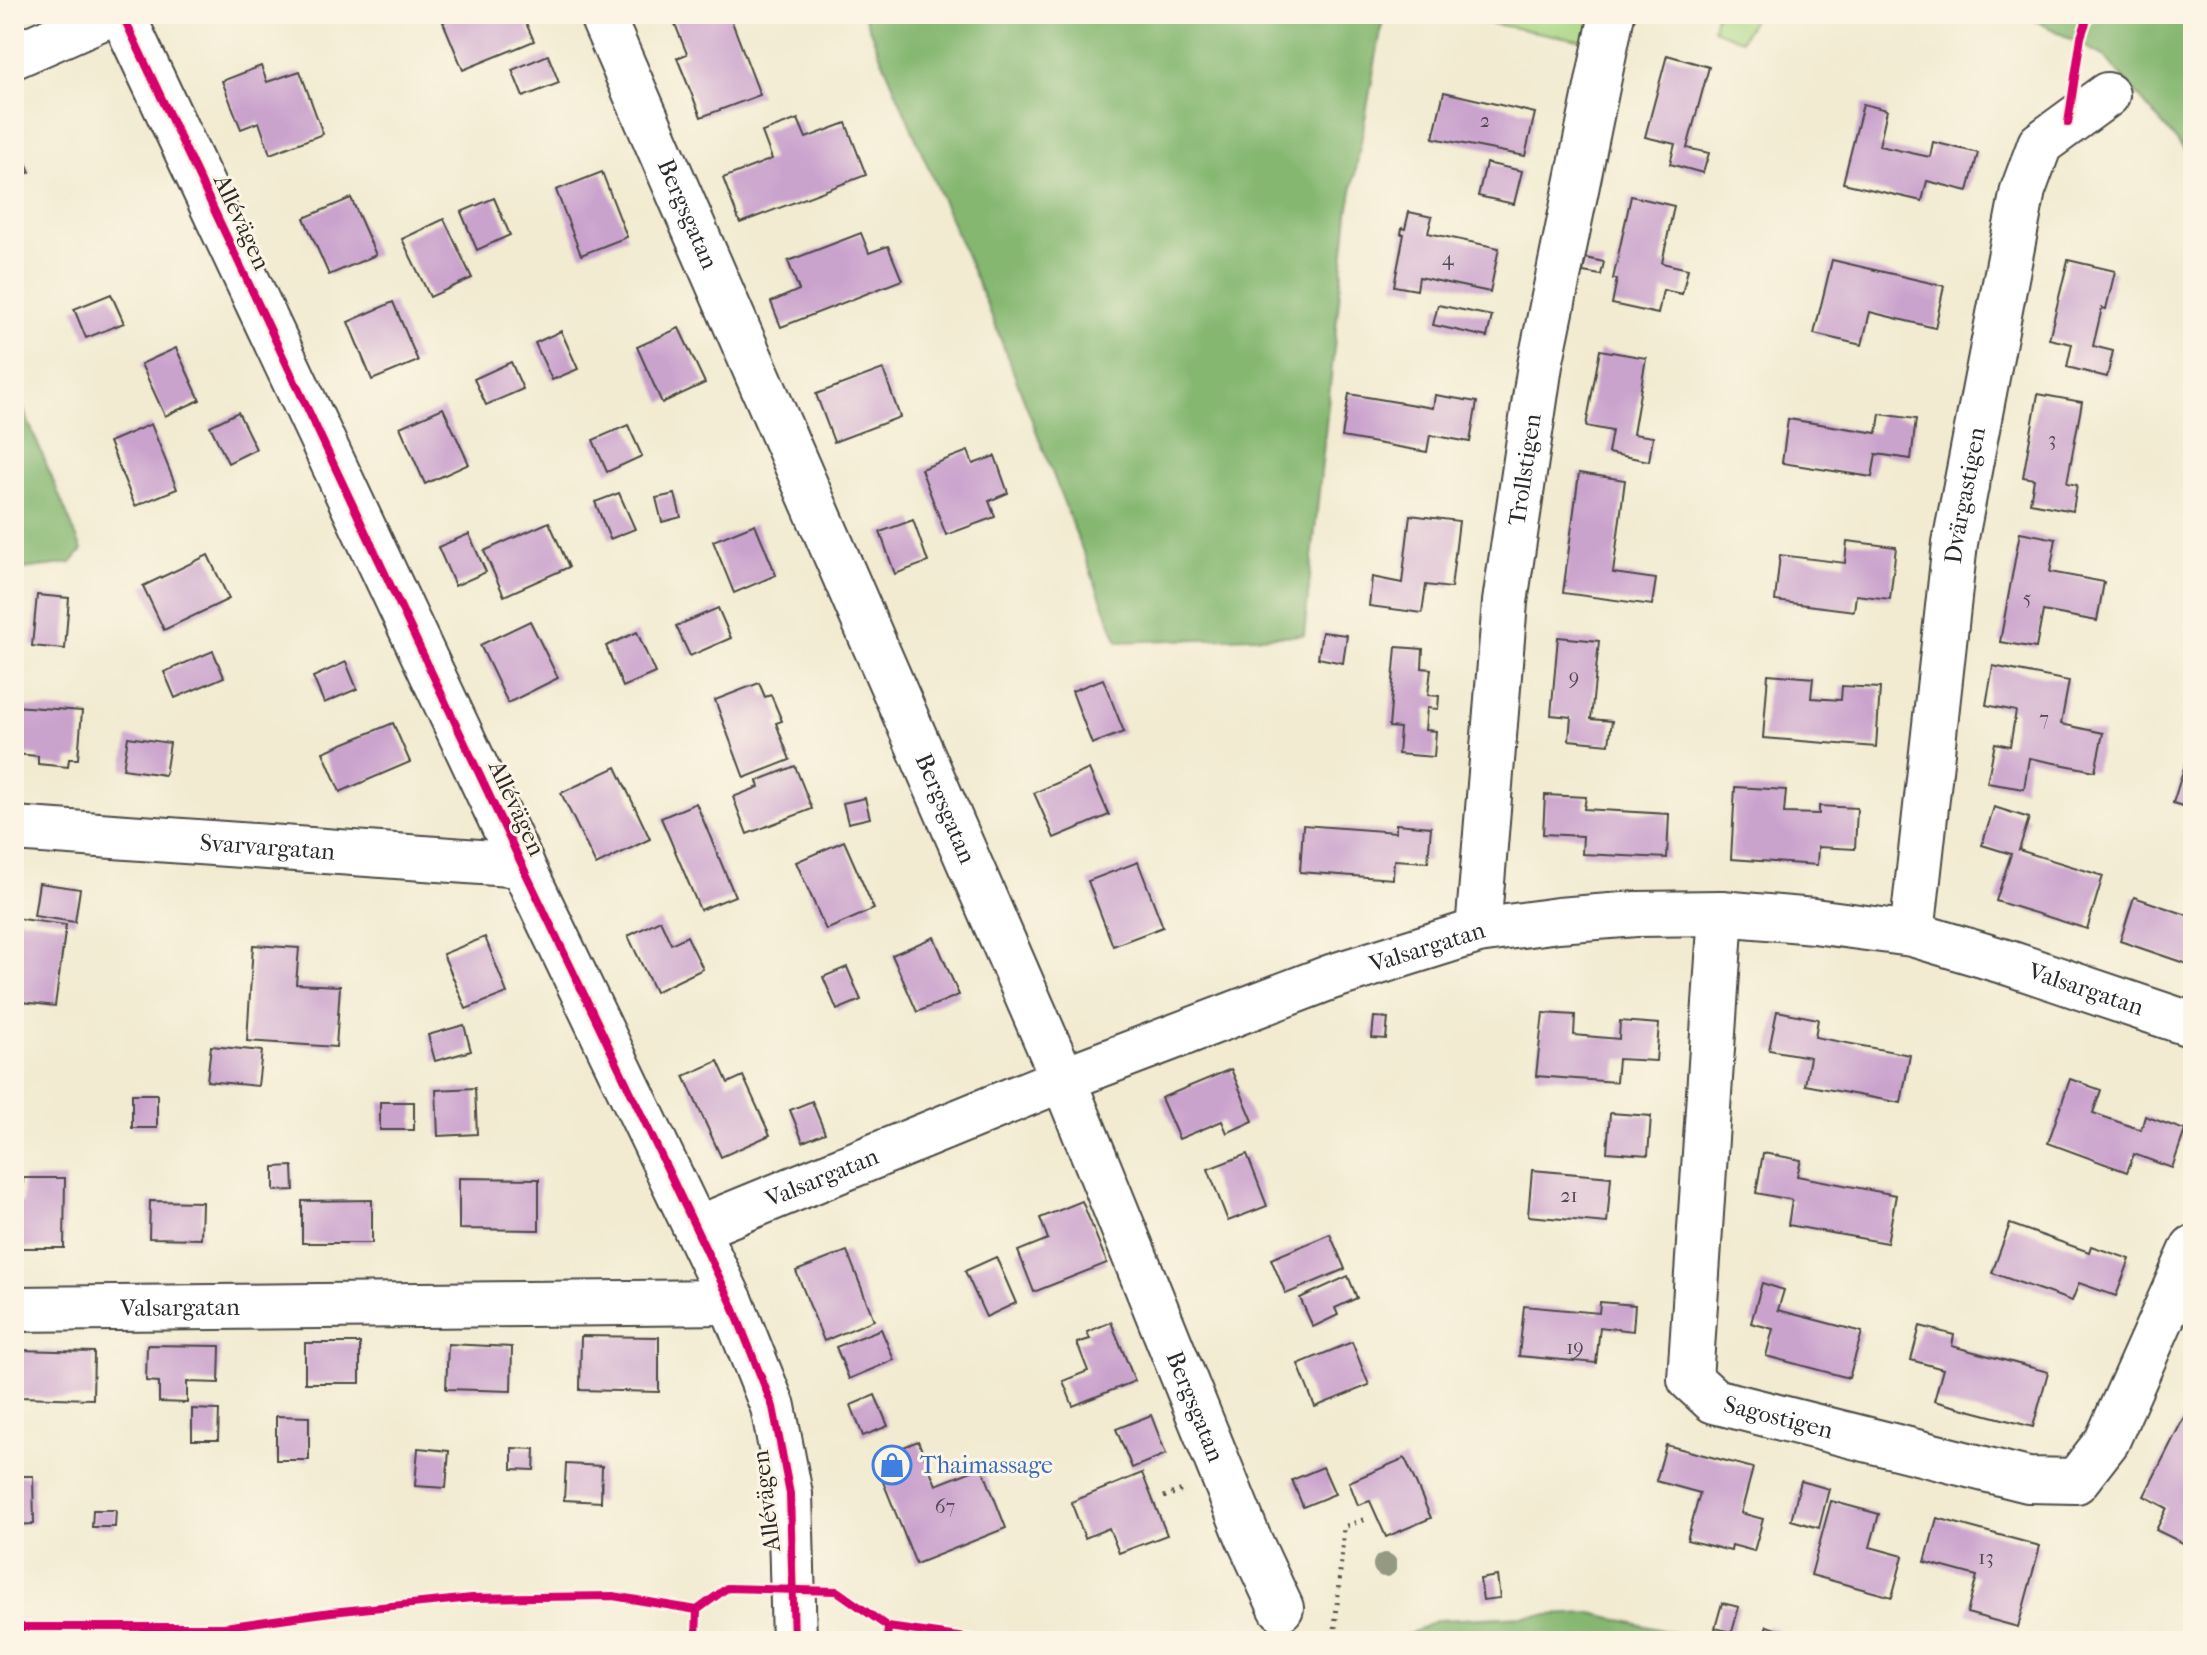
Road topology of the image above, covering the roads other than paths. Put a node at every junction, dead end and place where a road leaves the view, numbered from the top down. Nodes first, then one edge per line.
1 (110, 14) edge
2 (122, 14) edge
3 (601, 14) edge
4 (1612, 14) edge
5 (14, 56) edge
6 (2107, 95) dead end
7 (14, 829) edge
8 (522, 865) junction
9 (1721, 913) junction
10 (1478, 931) junction
11 (1912, 934) junction
12 (2193, 1025) edge
13 (1063, 1079) junction
14 (696, 1229) junction
15 (2193, 1248) edge
16 (731, 1302) junction
17 (14, 1309) edge
18 (1281, 1608) road end
19 (794, 1641) edge

1 - 5 street
2 - 8 street, Allévägen
3 - 13 street, Bergsgatan
4 - 10 street, Trollstigen
6 - 11 street, Dvärgastigen
7 - 8 street, Svarvargatan
8 - 14 street, Allévägen
9 - 10 street, Valsargatan
9 - 11 street, Valsargatan
9 - 15 street, Sagostigen
10 - 13 street, Valsargatan
11 - 12 street, Valsargatan
13 - 14 street, Valsargatan
13 - 18 street, Bergsgatan
14 - 16 street, Allévägen
16 - 17 street, Valsargatan
16 - 19 street, Allévägen

